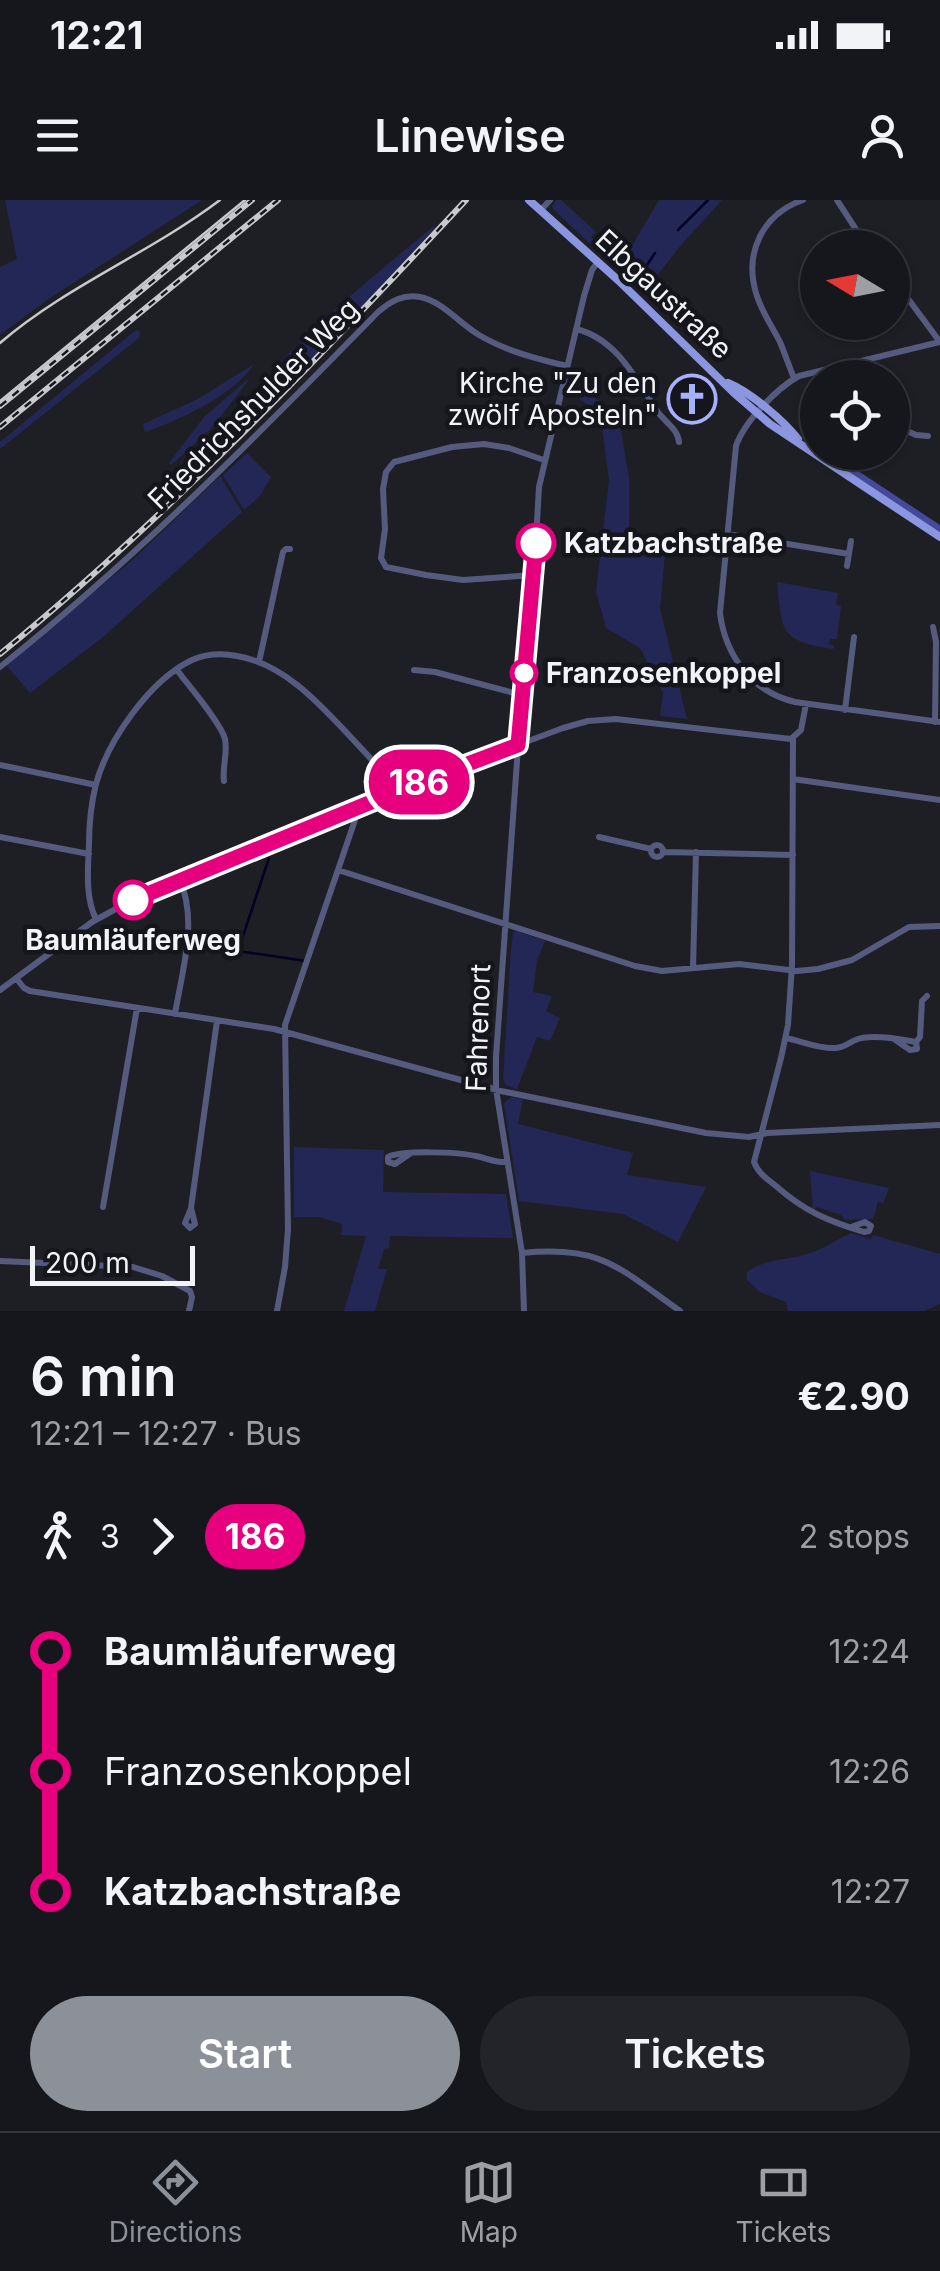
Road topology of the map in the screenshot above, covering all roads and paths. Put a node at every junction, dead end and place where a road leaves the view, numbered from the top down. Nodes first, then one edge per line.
1 (529, 200) edge
2 (550, 200) edge
3 (804, 200) edge
4 (837, 200) edge
5 (541, 210) junction
6 (856, 230) edge
7 (597, 263) junction
8 (910, 301) edge
9 (576, 329) junction
10 (940, 342) edge
11 (865, 360) edge
12 (567, 366) junction
13 (800, 376) edge
14 (794, 378) junction
15 (761, 410) junction
16 (910, 432) edge
17 (928, 436) dead end
18 (679, 442) dead end
19 (544, 460) junction
20 (727, 534) junction
21 (940, 537) edge
22 (851, 541) dead end
23 (849, 554) junction
24 (848, 566) dead end
25 (279, 571) dead end
26 (534, 575) junction
27 (934, 626) dead end
28 (854, 637) dead end
29 (259, 662) junction
30 (0, 667) edge
31 (177, 670) junction
32 (414, 670) dead end
33 (522, 696) junction
34 (806, 704) junction
35 (845, 710) junction
36 (937, 722) edge
37 (793, 738) junction
38 (518, 745) junction
39 (0, 765) edge
40 (792, 779) junction
41 (224, 781) dead end
42 (96, 785) junction
43 (395, 792) junction
44 (940, 800) edge
45 (356, 808) junction
46 (599, 836) dead end
47 (0, 837) edge
48 (696, 852) junction
49 (89, 854) junction
50 (793, 855) junction
51 (338, 870) junction
52 (180, 880) junction
53 (96, 920) junction
54 (506, 924) junction
55 (940, 926) edge
56 (693, 968) junction
57 (792, 970) junction
58 (16, 978) junction
59 (0, 990) edge
60 (927, 996) dead end
61 (137, 1008) junction
62 (175, 1014) junction
63 (218, 1021) junction
64 (286, 1032) junction
65 (786, 1038) junction
66 (496, 1089) junction
67 (940, 1125) edge
68 (760, 1136) junction
69 (411, 1153) dead end
70 (507, 1162) junction
71 (104, 1208) dead end
72 (191, 1208) dead end
73 (850, 1227) dead end
74 (522, 1253) junction
75 (0, 1261) edge
76 (189, 1311) edge
77 (277, 1311) edge
78 (524, 1311) edge
79 (680, 1311) edge

1 - 5 main road, Elbgaustraße
2 - 5 street
3 - 14 street
4 - 6 street
5 - 7 main road, Elbgaustraße
7 - 9 street, Fahrenort
7 - 15 main road, Elbgaustraße
8 - 10 street
9 - 12 street, Fahrenort
9 - 18 street
10 - 11 street
12 - 19 street, Fahrenort
12 - 30 street, Friedrichshulder Weg
13 - 14 street
14 - 15 street
15 - 20 street
15 - 21 main road, Elbgaustraße
16 - 17 street
19 - 26 street, Fahrenort
19 - 26 street
20 - 23 street
20 - 34 street
22 - 23 street
23 - 24 street
25 - 29 street
26 - 33 street, Fahrenort
27 - 36 street
28 - 35 street
29 - 31 street
29 - 43 street
31 - 41 street
31 - 42 street
32 - 33 street
33 - 38 street, Fahrenort
34 - 35 street
34 - 37 street
35 - 36 street
37 - 38 street
37 - 40 street
38 - 43 street
38 - 54 street, Fahrenort
39 - 42 street
40 - 44 street
40 - 50 street
42 - 49 street
43 - 45 street
45 - 51 street
45 - 52 street
46 - 48 street
47 - 49 street
48 - 50 street
48 - 56 street
49 - 53 street
50 - 57 street
51 - 54 street
51 - 64 street
52 - 53 street
52 - 62 street
53 - 58 street
54 - 56 street
54 - 66 street, Fahrenort
55 - 57 street
56 - 57 street
57 - 65 street
58 - 59 street
58 - 61 street
60 - 65 street
61 - 62 street
61 - 71 street
62 - 63 street
63 - 64 street
63 - 72 street
64 - 66 street
64 - 77 street
65 - 68 street
66 - 68 street
66 - 70 street, Fahrenort
67 - 68 street
68 - 73 street
69 - 70 street
70 - 74 street, Fahrenort
74 - 78 street, Fahrenort
74 - 79 street
75 - 76 street

